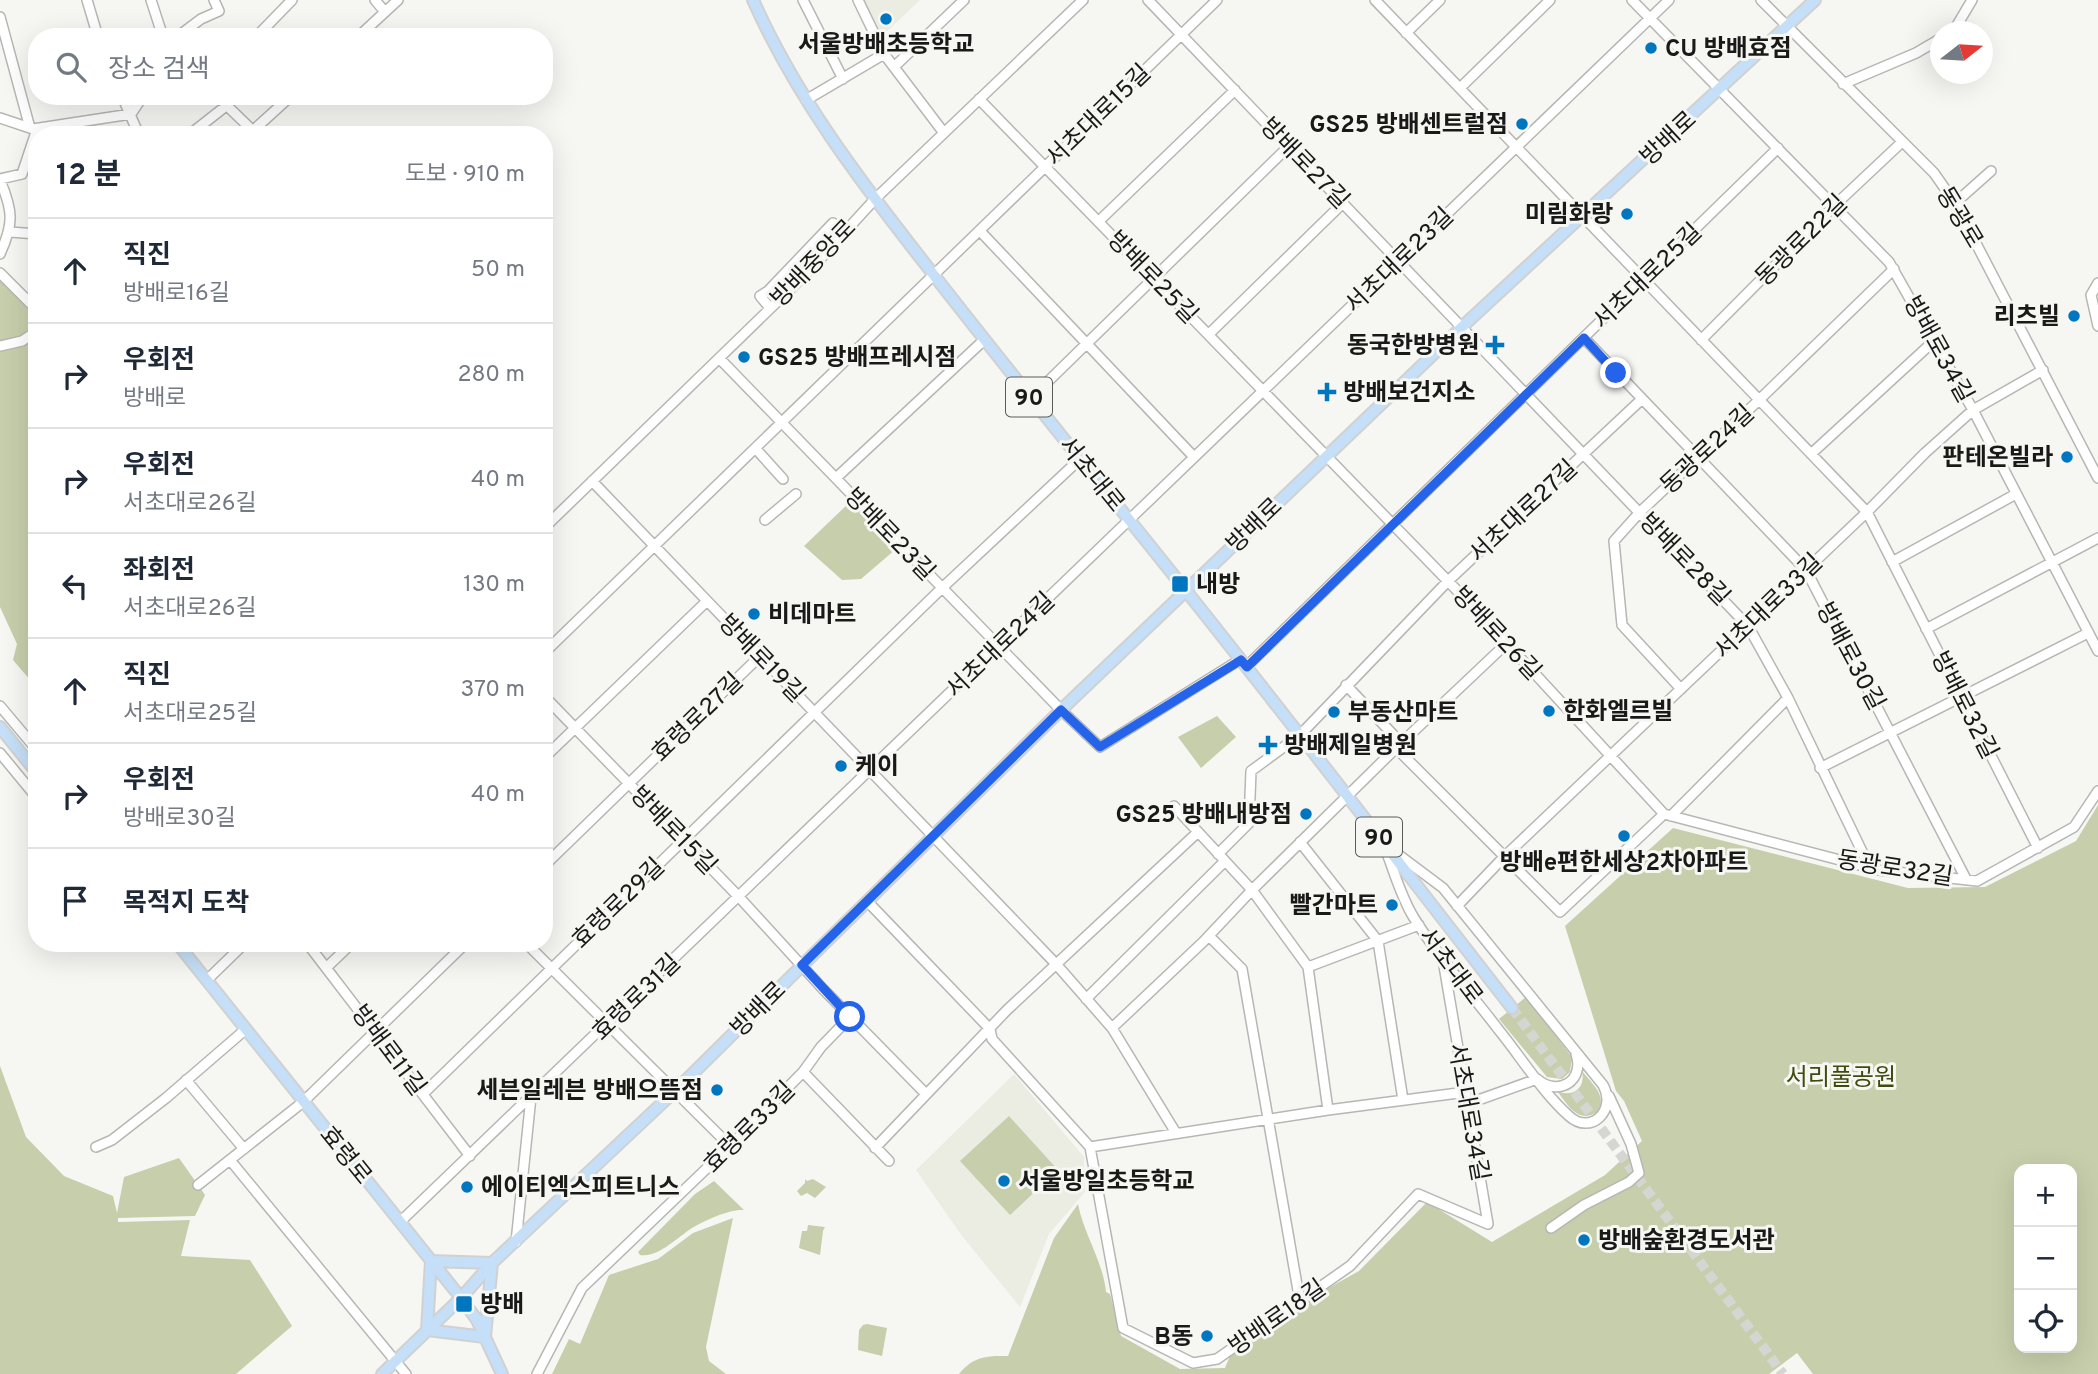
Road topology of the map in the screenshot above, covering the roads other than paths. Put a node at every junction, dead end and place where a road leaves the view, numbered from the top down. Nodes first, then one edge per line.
1 (87, 0) edge
2 (151, 0) edge
3 (214, 0) edge
4 (375, 0) edge
5 (398, 0) edge
6 (752, 0) edge
7 (803, 0) edge
8 (858, 0) edge
9 (964, 0) edge
10 (1083, 0) edge
11 (1148, 0) edge
12 (1217, 0) edge
13 (1375, 0) edge
14 (1440, 0) edge
15 (1550, 0) edge
16 (1632, 0) edge
17 (1669, 0) edge
18 (1761, 0) edge
19 (1815, 0) edge
20 (1972, 0) edge
21 (285, 2) edge
22 (385, 12) junction
23 (0, 17) edge
24 (1650, 18) junction
25 (1960, 21) edge
26 (95, 28) edge
27 (160, 28) edge
28 (189, 28) edge
29 (263, 28) edge
30 (368, 28) edge
31 (1786, 28) junction
32 (1406, 33) junction
33 (1181, 35) junction
34 (1930, 45) edge
35 (884, 54) junction
36 (894, 67) junction
37 (844, 79) junction
38 (1843, 84) junction
39 (1460, 88) junction
40 (1720, 89) junction
41 (1235, 90) junction
42 (979, 99) junction
43 (806, 100) junction
44 (126, 105) edge
45 (137, 105) edge
46 (281, 105) edge
47 (226, 106) joint
48 (131, 114) junction
49 (0, 118) edge
50 (28, 126) edge
51 (33, 126) edge
52 (48, 126) edge
53 (136, 126) edge
54 (200, 126) edge
55 (244, 126) edge
56 (258, 126) edge
57 (944, 133) junction
58 (1902, 142) junction
59 (1289, 146) junction
60 (1516, 147) junction
61 (1778, 148) junction
62 (28, 151) edge
63 (1045, 167) junction
64 (1991, 172) dead end
65 (0, 180) edge
66 (875, 199) junction
67 (1343, 203) junction
68 (1955, 203) junction
69 (1834, 206) junction
70 (1582, 217) junction
71 (1099, 221) junction
72 (833, 223) dead end
73 (980, 231) junction
74 (10, 232) junction
75 (28, 233) edge
76 (0, 254) edge
77 (1398, 261) junction
78 (1894, 268) junction
79 (0, 273) edge
80 (934, 276) junction
81 (1154, 278) junction
82 (1643, 280) junction
83 (2098, 283) edge
84 (28, 301) edge
85 (770, 308) junction
86 (1463, 326) junction
87 (2098, 326) edge
88 (1209, 334) junction
89 (28, 337) edge
90 (1584, 338) junction
91 (984, 340) junction
92 (1701, 340) junction
93 (1935, 340) junction
94 (1087, 343) junction
95 (0, 346) edge
96 (719, 358) junction
97 (2043, 370) junction
98 (1264, 389) junction
99 (1527, 394) junction
100 (1030, 399) junction
101 (1642, 399) junction
102 (1759, 400) junction
103 (1973, 410) junction
104 (782, 423) junction
105 (756, 449) junction
106 (1584, 454) junction
107 (1811, 454) junction
108 (1326, 456) junction
109 (1194, 457) junction
110 (1698, 457) junction
111 (1080, 459) junction
112 (2097, 475) edge
113 (836, 478) junction
114 (783, 479) dead end
115 (592, 481) junction
116 (796, 494) dead end
117 (2016, 494) junction
118 (1640, 512) junction
119 (1867, 512) junction
120 (553, 519) edge
121 (765, 520) dead end
122 (1130, 520) junction
123 (1393, 525) junction
124 (2098, 538) edge
125 (654, 547) junction
126 (1892, 562) junction
127 (2051, 562) junction
128 (1806, 570) junction
129 (1448, 581) junction
130 (942, 587) junction
131 (1187, 591) junction
132 (707, 601) junction
133 (1748, 626) junction
134 (1926, 629) junction
135 (2088, 633) junction
136 (1507, 643) junction
137 (553, 644) edge
138 (999, 646) junction
139 (2098, 651) edge
140 (759, 657) junction
141 (1244, 663) junction
142 (1346, 685) junction
143 (1681, 689) junction
144 (1961, 696) junction
145 (1788, 698) junction
146 (553, 705) edge
147 (0, 706) edge
148 (1061, 710) junction
149 (814, 712) junction
150 (0, 727) edge
151 (575, 728) junction
152 (1891, 731) junction
153 (1300, 736) junction
154 (28, 739) edge
155 (1399, 745) junction
156 (553, 749) edge
157 (0, 753) edge
158 (1611, 756) junction
159 (28, 762) edge
160 (1820, 768) junction
161 (871, 771) junction
162 (629, 783) junction
163 (28, 786) edge
164 (2098, 791) edge
165 (1348, 796) junction
166 (1174, 806) dead end
167 (1668, 815) junction
168 (1198, 832) junction
169 (933, 835) junction
170 (684, 839) junction
171 (1300, 842) junction
172 (1383, 843) junction
173 (2038, 848) junction
174 (553, 857) edge
175 (1504, 857) junction
176 (1222, 858) junction
177 (1870, 868) junction
178 (1966, 879) junction
179 (1252, 890) junction
180 (740, 897) junction
181 (867, 901) junction
182 (1457, 906) junction
183 (1419, 925) junction
184 (1209, 936) junction
185 (1378, 941) junction
186 (184, 952) edge
187 (236, 952) edge
188 (314, 952) edge
189 (343, 952) edge
190 (457, 952) edge
191 (535, 952) edge
192 (1443, 958) junction
193 (1056, 964) junction
194 (802, 965) junction
195 (1308, 967) junction
196 (326, 968) junction
197 (551, 969) junction
198 (207, 980) junction
199 (1086, 999) junction
200 (1512, 1008) tunnel mouth
201 (850, 1017) junction
202 (606, 1025) junction
203 (1112, 1028) junction
204 (246, 1029) junction
205 (990, 1029) junction
206 (375, 1032) junction
207 (1573, 1050) junction
208 (803, 1072) junction
209 (1538, 1079) junction
210 (186, 1080) junction
211 (674, 1092) junction
212 (1466, 1092) junction
213 (1607, 1092) junction
214 (423, 1094) junction
215 (926, 1094) junction
216 (531, 1097) junction
217 (1403, 1100) junction
218 (303, 1102) junction
219 (1467, 1104) junction
220 (1328, 1110) junction
221 (1269, 1119) junction
222 (1175, 1133) junction
223 (96, 1146) dead end
224 (730, 1146) junction
225 (1090, 1147) junction
226 (875, 1148) junction
227 (244, 1149) junction
228 (470, 1156) junction
229 (230, 1160) junction
230 (889, 1161) dead end
231 (198, 1185) dead end
232 (400, 1222) junction
233 (1488, 1224) joint
234 (1551, 1228) dead end
235 (516, 1243) junction
236 (431, 1261) junction
237 (492, 1263) junction
238 (461, 1298) junction
239 (1300, 1302) junction
240 (427, 1330) junction
241 (485, 1337) junction
242 (396, 1360) junction
243 (382, 1374) edge
244 (406, 1374) edge
245 (502, 1374) edge
246 (537, 1374) edge

1 - 26 street
2 - 27 street
3 - 28 street
4 - 22 street
5 - 22 street
6 - 43 main road, 서초대로 / 90
7 - 37 street
8 - 35 street
9 - 36 street
10 - 42 street, 방배중앙로
11 - 33 street, 방배로27길
12 - 33 street, 서초대로15길
13 - 32 street, 방배로32길
14 - 32 street
15 - 39 street
16 - 24 street, 방배로34길
17 - 24 street, 서초대로23길
18 - 31 street, 동광로
19 - 31 main road, 방배로
20 - 25 street
21 - 29 street
22 - 30 street
23 - 51 street
24 - 40 street, 방배로34길
24 - 60 street, 서초대로23길
31 - 38 street, 동광로
31 - 40 main road, 방배로
32 - 39 street, 방배로32길
33 - 41 street, 방배로27길
33 - 63 street, 서초대로15길
34 - 38 street
35 - 36 street
35 - 37 street
36 - 57 street
37 - 43 street
38 - 58 street, 동광로
39 - 60 street, 방배로32길
40 - 61 street, 방배로34길
40 - 70 main road, 방배로
41 - 59 street, 방배로27길
41 - 71 street
42 - 57 street, 방배중앙로
42 - 63 street, 방배로25길
43 - 66 main road, 서초대로 / 90
44 - 48 street
45 - 48 street
46 - 56 street
47 - 54 street
47 - 55 street
48 - 52 street
48 - 53 street
49 - 50 street
57 - 66 street, 방배중앙로
58 - 68 street, 동광로
58 - 69 street, 동광로22길
59 - 67 street, 방배로27길
59 - 81 street
60 - 70 street, 방배로32길
60 - 77 street, 서초대로23길
61 - 69 street, 방배로34길
61 - 82 street, 서초대로25길
62 - 65 street
63 - 71 street, 방배로25길
63 - 73 street, 서초대로15길
64 - 68 street
65 - 74 street
66 - 80 main road, 서초대로 / 90
66 - 85 street, 방배중앙로
67 - 77 street, 방배로27길
67 - 88 street
68 - 97 street, 동광로
69 - 78 street, 방배로34길
69 - 92 street, 동광로22길
70 - 82 street, 방배로32길
70 - 86 main road, 방배로
71 - 81 street, 방배로25길
72 - 85 street
73 - 80 street, 서초대로15길
73 - 94 street
74 - 75 street
74 - 76 street
77 - 86 street, 방배로27길
77 - 98 street, 서초대로23길
78 - 93 street, 방배로34길
78 - 102 street, 동광로24길
79 - 84 street
80 - 91 main road, 서초대로 / 90
80 - 104 street, 서초대로15길
81 - 88 street, 방배로25길
81 - 94 street
82 - 90 street, 서초대로25길
82 - 92 street, 방배로32길
83 - 87 street
85 - 96 street, 방배중앙로
86 - 99 street, 방배로28길
86 - 108 main road, 방배로
88 - 98 street, 방배로25길
89 - 95 street
90 - 99 street, 서초대로25길
90 - 101 street, 방배로30길
91 - 100 main road, 서초대로 / 90
91 - 113 street
92 - 102 street, 방배로32길
93 - 103 street, 방배로34길
93 - 107 street
94 - 100 street
94 - 109 street
96 - 104 street, 방배로23길
96 - 115 street, 방배중앙로
97 - 103 street, 서초대로33길
97 - 112 street, 동광로
98 - 108 street, 방배로25길
98 - 109 street, 서초대로23길
99 - 106 street, 방배로28길
99 - 123 street, 서초대로25길
100 - 111 main road, 서초대로 / 90
101 - 106 street, 서초대로27길
101 - 110 street, 방배로30길
102 - 107 street, 방배로32길
102 - 110 street, 동광로24길
103 - 117 street, 방배로34길
103 - 119 street, 서초대로33길
104 - 105 street, 서초대로15길
104 - 113 street, 방배로23길
105 - 114 street
105 - 125 street, 서초대로15길
106 - 118 street, 방배로28길
106 - 129 street, 서초대로27길
107 - 119 street, 방배로32길
108 - 123 street, 방배로26길
108 - 131 main road, 방배로
109 - 122 street, 서초대로23길
110 - 118 street, 동광로24길
110 - 128 street, 방배로30길
111 - 122 main road, 서초대로 / 90
111 - 130 street, 효령로29길
113 - 130 street, 방배로23길
115 - 120 street, 방배중앙로
115 - 125 street, 방배로19길
116 - 121 street
117 - 126 street
117 - 127 street, 방배로34길
118 - 133 street, 방배로28길
118 - 143 street, 동광로24길
119 - 126 street, 방배로32길
119 - 128 street, 서초대로33길
122 - 131 main road, 서초대로 / 90
122 - 138 street, 서초대로24길
123 - 129 street, 방배로26길
123 - 141 street, 서초대로25길
124 - 127 street
125 - 132 street, 방배로19길
125 - 137 street, 서초대로15길
126 - 134 street, 방배로32길
127 - 134 street
127 - 135 street, 방배로34길
128 - 133 street, 서초대로33길
128 - 152 street, 방배로30길
129 - 136 street, 방배로26길
129 - 142 street, 서초대로27길
130 - 138 street, 방배로23길
130 - 149 street, 효령로29길
131 - 141 main road, 서초대로 / 90
131 - 148 main road, 방배로
132 - 140 street, 방배로19길
132 - 151 street
133 - 143 street, 서초대로33길
133 - 145 street, 방배로28길
134 - 144 street, 방배로32길
135 - 139 street, 방배로34길
135 - 144 street
136 - 155 street
136 - 158 street, 방배로26길
138 - 148 street, 방배로23길
138 - 161 street, 서초대로24길
140 - 149 street, 방배로19길
140 - 162 street, 효령로27길
141 - 148 street, 서초대로25길
141 - 153 main road, 서초대로 / 90
142 - 153 street, 서초대로27길
142 - 155 street
143 - 158 street, 서초대로33길
144 - 152 street
144 - 173 street, 방배로32길
145 - 160 street, 방배로28길
145 - 167 street
146 - 151 street, 방배로15길
147 - 154 street
148 - 169 main road, 방배로
149 - 161 street, 방배로19길
149 - 170 street, 효령로29길
150 - 159 main road
151 - 156 street
151 - 162 street, 방배로15길
152 - 160 street
152 - 178 street, 방배로30길
153 - 165 main road, 서초대로 / 90
153 - 176 street, 서초대로27길
155 - 165 street
155 - 175 street
157 - 163 street
158 - 167 street, 방배로26길
158 - 175 street, 서초대로33길
160 - 177 street, 방배로28길
161 - 169 street, 방배로19길
161 - 180 street, 효령로31길
162 - 170 street, 방배로15길
162 - 174 street, 효령로27길
164 - 173 street, 동광로32길
165 - 171 street
165 - 172 main road, 서초대로 / 90
166 - 168 street
167 - 175 street
167 - 177 street, 동광로32길
168 - 176 street
168 - 193 street
169 - 181 main road, 방배로
169 - 193 street, 방배로19길
170 - 180 street, 방배로15길
170 - 197 street, 효령로29길
171 - 179 street
171 - 185 street
172 - 182 street, 서초대로
172 - 183 street, 서초대로
172 - 200 main road, 서초대로 / 90
173 - 178 street, 동광로32길
175 - 182 street, 서초대로33길
176 - 179 street
176 - 199 street
177 - 178 street, 동광로32길
179 - 184 street
179 - 195 street
180 - 194 street, 방배로15길
180 - 202 street, 효령로31길
181 - 194 main road, 방배로
181 - 205 street
182 - 207 street, 서초대로
183 - 185 street
183 - 192 street, 서초대로
184 - 203 street
184 - 221 street
185 - 195 street
185 - 217 street
186 - 198 main road, 효령로
187 - 198 street
188 - 196 street, 방배로11길
189 - 196 street
190 - 206 street
191 - 197 street
192 - 209 street, 서초대로
192 - 212 street, 서초대로34길
193 - 199 street, 방배로19길
193 - 205 street
194 - 201 street, 방배로15길
194 - 211 main road, 방배로
195 - 220 street
196 - 206 street, 방배로11길
197 - 202 street
197 - 214 street, 효령로29길
198 - 204 main road, 효령로
199 - 203 street, 방배로19길
201 - 208 street, 효령로33길
201 - 215 street, 방배로15길
202 - 211 street
202 - 216 street, 효령로31길
203 - 222 street, 방배로19길
204 - 210 street
204 - 218 main road, 효령로
205 - 215 street
205 - 225 street
206 - 214 street, 방배로11길
206 - 218 street
207 - 209 street
207 - 213 street, 서초대로
208 - 224 street, 효령로33길
208 - 226 street, 효령로33길
209 - 213 street, 서초대로
209 - 219 street
210 - 223 street
210 - 227 street
211 - 224 street
211 - 235 main road, 방배로
212 - 217 street
212 - 219 street, 서초대로34길
213 - 234 street
214 - 228 street, 방배로11길
215 - 226 street
216 - 228 street, 효령로31길
216 - 235 street
217 - 220 street
218 - 227 street
218 - 232 main road, 효령로
219 - 233 street, 서초대로34길
220 - 221 street
221 - 222 street
221 - 239 street
222 - 225 street
224 - 246 street, 효령로33길
225 - 239 street, 방배로18길
226 - 230 street, 효령로33길
227 - 229 street
228 - 232 street, 효령로31길
229 - 231 street
229 - 242 street
232 - 236 main road, 효령로
233 - 239 street, 방배로18길
235 - 237 main road, 방배로
236 - 237 main road
236 - 238 main road, 효령로
236 - 240 main road
237 - 238 main road, 방배로
237 - 241 main road
238 - 240 main road, 방배로
238 - 241 main road, 효령로
240 - 241 main road
240 - 242 main road, 방배로
241 - 245 main road, 효령로
242 - 243 main road, 방배로
242 - 244 street

